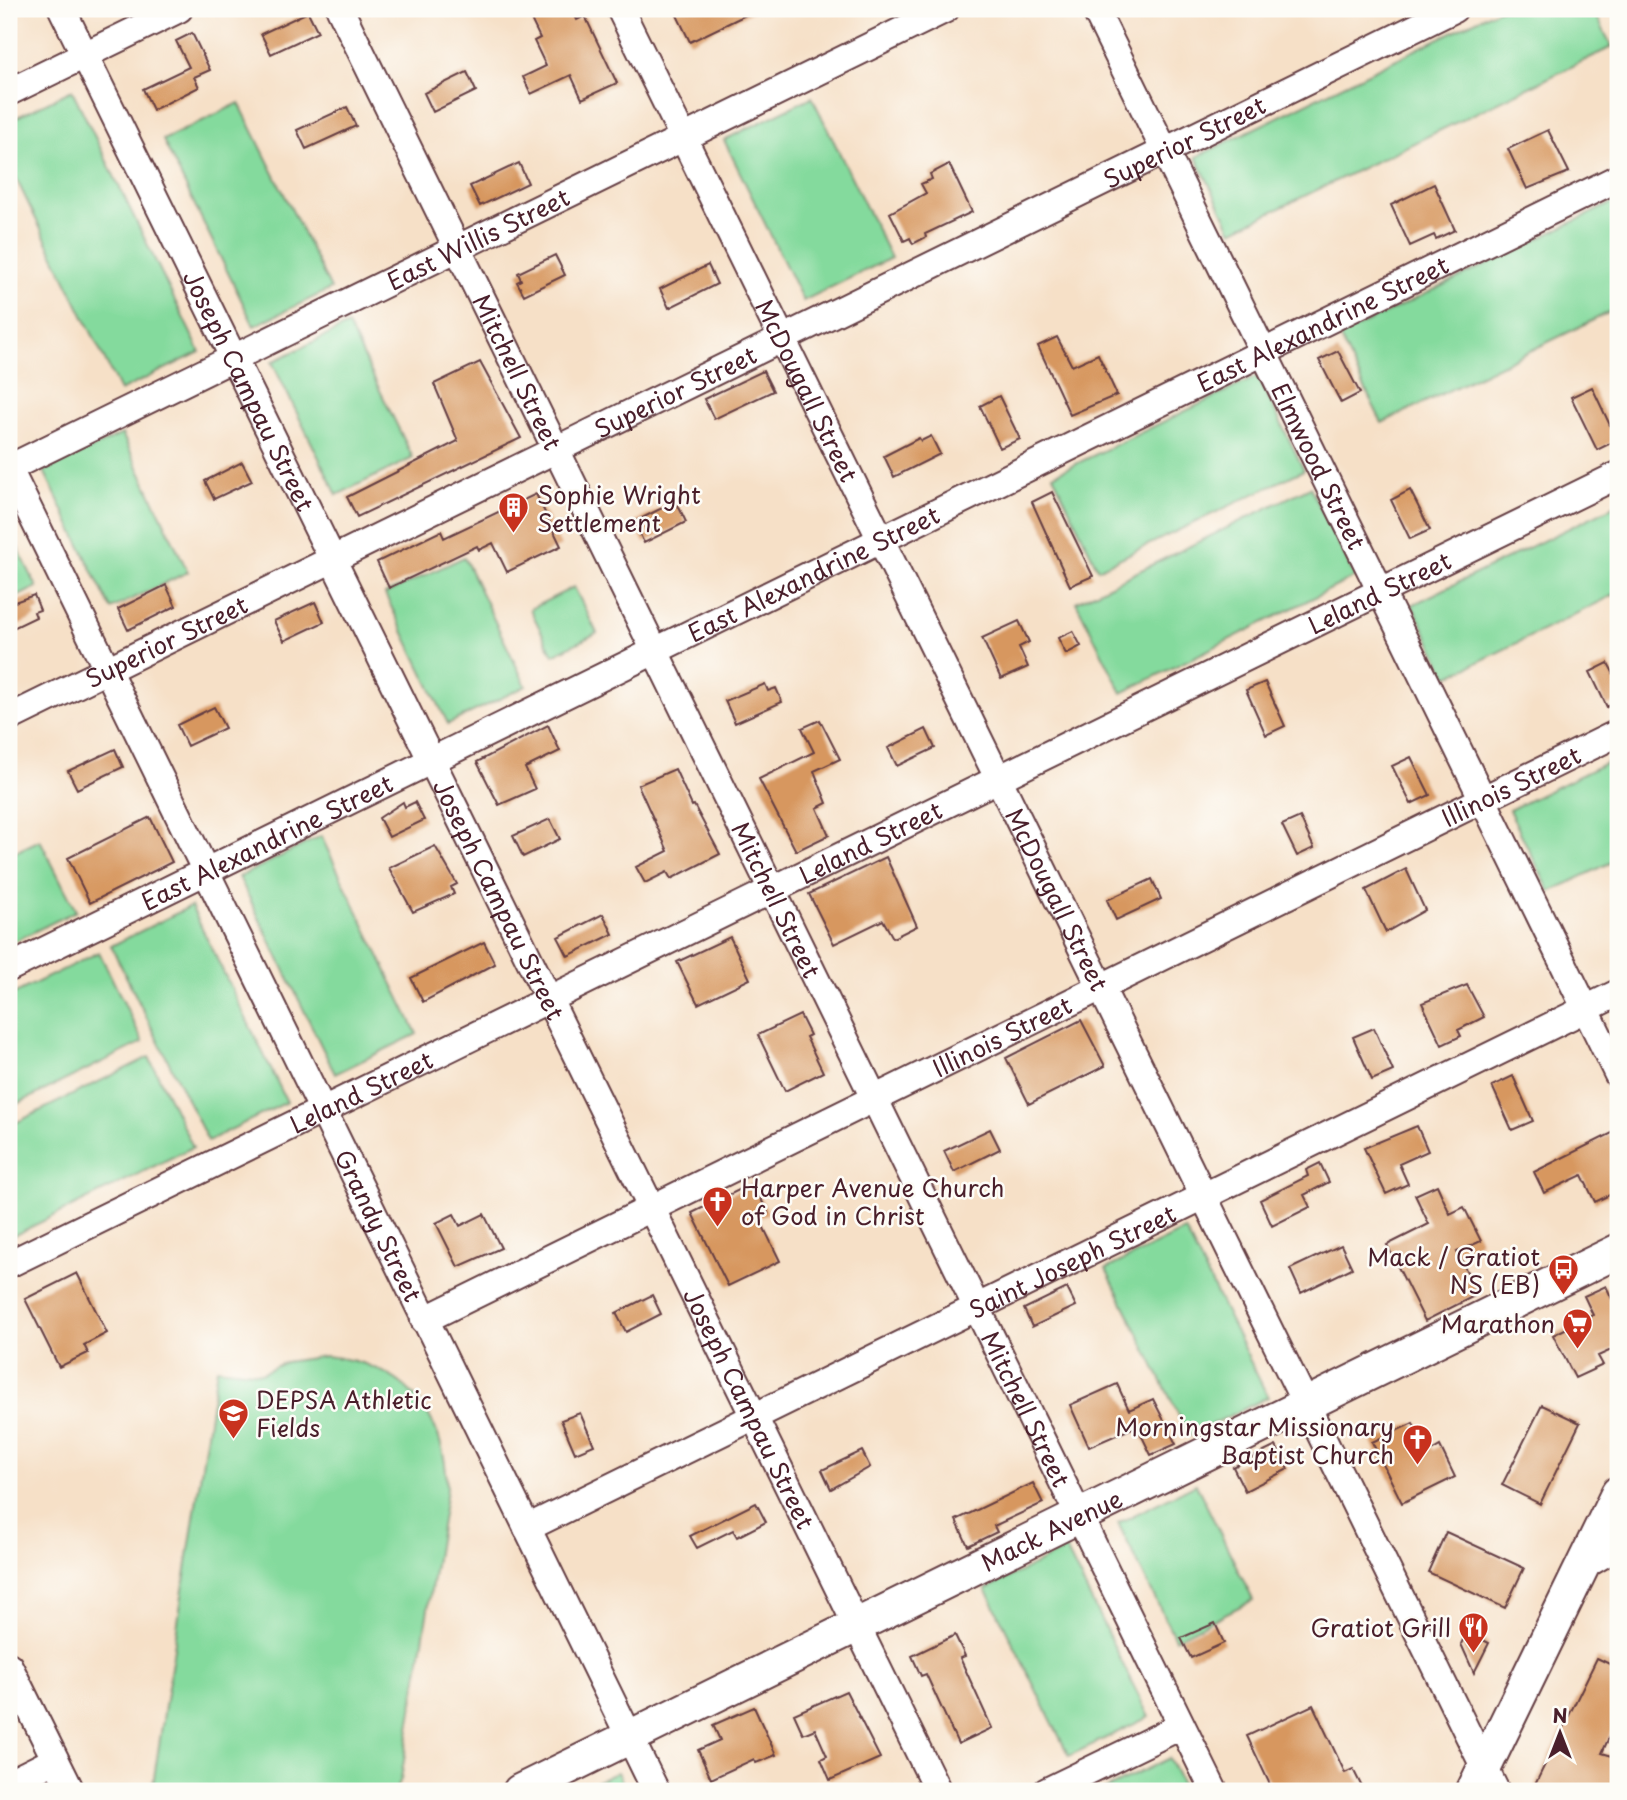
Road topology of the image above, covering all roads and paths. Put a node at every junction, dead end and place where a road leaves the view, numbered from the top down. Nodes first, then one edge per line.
1 (62, 9) edge
2 (179, 9) edge
3 (340, 9) edge
4 (620, 9) edge
5 (946, 9) edge
6 (1095, 9) edge
7 (1454, 9) edge
8 (85, 55) junction
9 (9, 92) edge
10 (682, 136) junction
11 (1164, 151) junction
12 (1618, 177) edge
13 (458, 248) junction
14 (781, 339) junction
15 (1262, 352) junction
16 (233, 358) junction
17 (556, 450) junction
18 (9, 469) edge
19 (1618, 475) edge
20 (880, 540) junction
21 (333, 558) junction
22 (1380, 591) junction
23 (655, 651) junction
24 (107, 670) junction
25 (9, 718) edge
26 (1618, 733) edge
27 (432, 760) junction
28 (998, 779) junction
29 (1483, 800) junction
30 (205, 871) junction
31 (771, 889) junction
32 (9, 968) edge
33 (1100, 987) junction
34 (1618, 993) edge
35 (548, 998) junction
36 (1587, 1009) junction
37 (1618, 1075) edge
38 (875, 1099) junction
39 (321, 1110) junction
40 (1202, 1195) junction
41 (652, 1209) junction
42 (1618, 1251) edge
43 (9, 1264) edge
44 (977, 1307) junction
45 (424, 1320) junction
46 (1305, 1405) junction
47 (754, 1417) junction
48 (1618, 1493) edge
49 (1080, 1516) junction
50 (527, 1528) junction
51 (1618, 1546) edge
52 (1582, 1567) junction
53 (856, 1626) junction
54 (9, 1666) edge
55 (1181, 1726) junction
56 (629, 1737) junction
57 (55, 1760) junction
58 (9, 1783) edge
59 (1485, 1783) edge
60 (71, 1791) edge
61 (520, 1791) edge
62 (656, 1791) edge
63 (938, 1791) edge
64 (1047, 1791) edge
65 (1214, 1791) edge

1 - 8 street, Joseph Campau Street
2 - 8 street
3 - 13 street, Mitchell Street
4 - 10 street, McDougall Street
5 - 10 street, East Willis Street
6 - 11 street, Elmwood Street
7 - 11 street, Superior Street
8 - 9 street
8 - 16 street, Joseph Campau Street
10 - 13 street, East Willis Street
10 - 14 street, McDougall Street
11 - 14 street, Superior Street
11 - 15 street, Elmwood Street
12 - 15 street, East Alexandrine Street
13 - 16 street, East Willis Street
13 - 17 street, Mitchell Street
14 - 17 street, Superior Street
14 - 20 street, McDougall Street
15 - 20 street, East Alexandrine Street
15 - 22 street, Elmwood Street
16 - 18 street, East Willis Street
16 - 21 street, Joseph Campau Street
17 - 21 street, Superior Street
17 - 23 street, Mitchell Street
18 - 24 street, Grandy Street
19 - 22 street, Leland Street
20 - 23 street, East Alexandrine Street
20 - 28 street, McDougall Street
21 - 24 street, Superior Street
21 - 27 street, Joseph Campau Street
22 - 28 street, Leland Street
22 - 29 street, Elmwood Street
23 - 27 street, East Alexandrine Street
23 - 31 street, Mitchell Street
24 - 25 street, Superior Street
24 - 30 street, Grandy Street
26 - 29 street, Illinois Street
27 - 30 street, East Alexandrine Street
27 - 35 street, Joseph Campau Street
28 - 31 street, Leland Street
28 - 33 street, McDougall Street
29 - 33 street, Illinois Street
29 - 36 street, Elmwood Street
30 - 32 street, East Alexandrine Street
30 - 39 street, Grandy Street
31 - 35 street, Leland Street
31 - 38 street, Mitchell Street
33 - 38 street, Illinois Street
33 - 40 street, McDougall Street
34 - 36 street, Saint Joseph Street
35 - 39 street, Leland Street
35 - 41 street, Joseph Campau Street
36 - 37 street, Elmwood Street
36 - 40 street, Saint Joseph Street
38 - 41 street, Illinois Street
38 - 44 street, Mitchell Street
39 - 43 street, Leland Street
39 - 45 street, Grandy Street
40 - 44 street, Saint Joseph Street
40 - 46 street, McDougall Street
41 - 45 street, Illinois Street
41 - 47 street, Joseph Campau Street
42 - 46 main road, Mack Avenue
44 - 47 street, Saint Joseph Street
44 - 49 street, Mitchell Street
45 - 50 street, Grandy Street
46 - 49 main road, Mack Avenue
46 - 59 street, McDougall Street
47 - 50 street, Saint Joseph Street
47 - 53 street, Joseph Campau Street
48 - 52 main road
49 - 53 main road, Mack Avenue
49 - 55 street, Mitchell Street
50 - 56 street, Grandy Street
51 - 52 street
52 - 59 main road
53 - 56 main road, Mack Avenue
53 - 63 street, Joseph Campau Street
54 - 57 street
55 - 64 street
55 - 65 street, Mitchell Street
56 - 61 main road, Mack Avenue
56 - 62 street, Grandy Street
57 - 58 street
57 - 60 street

